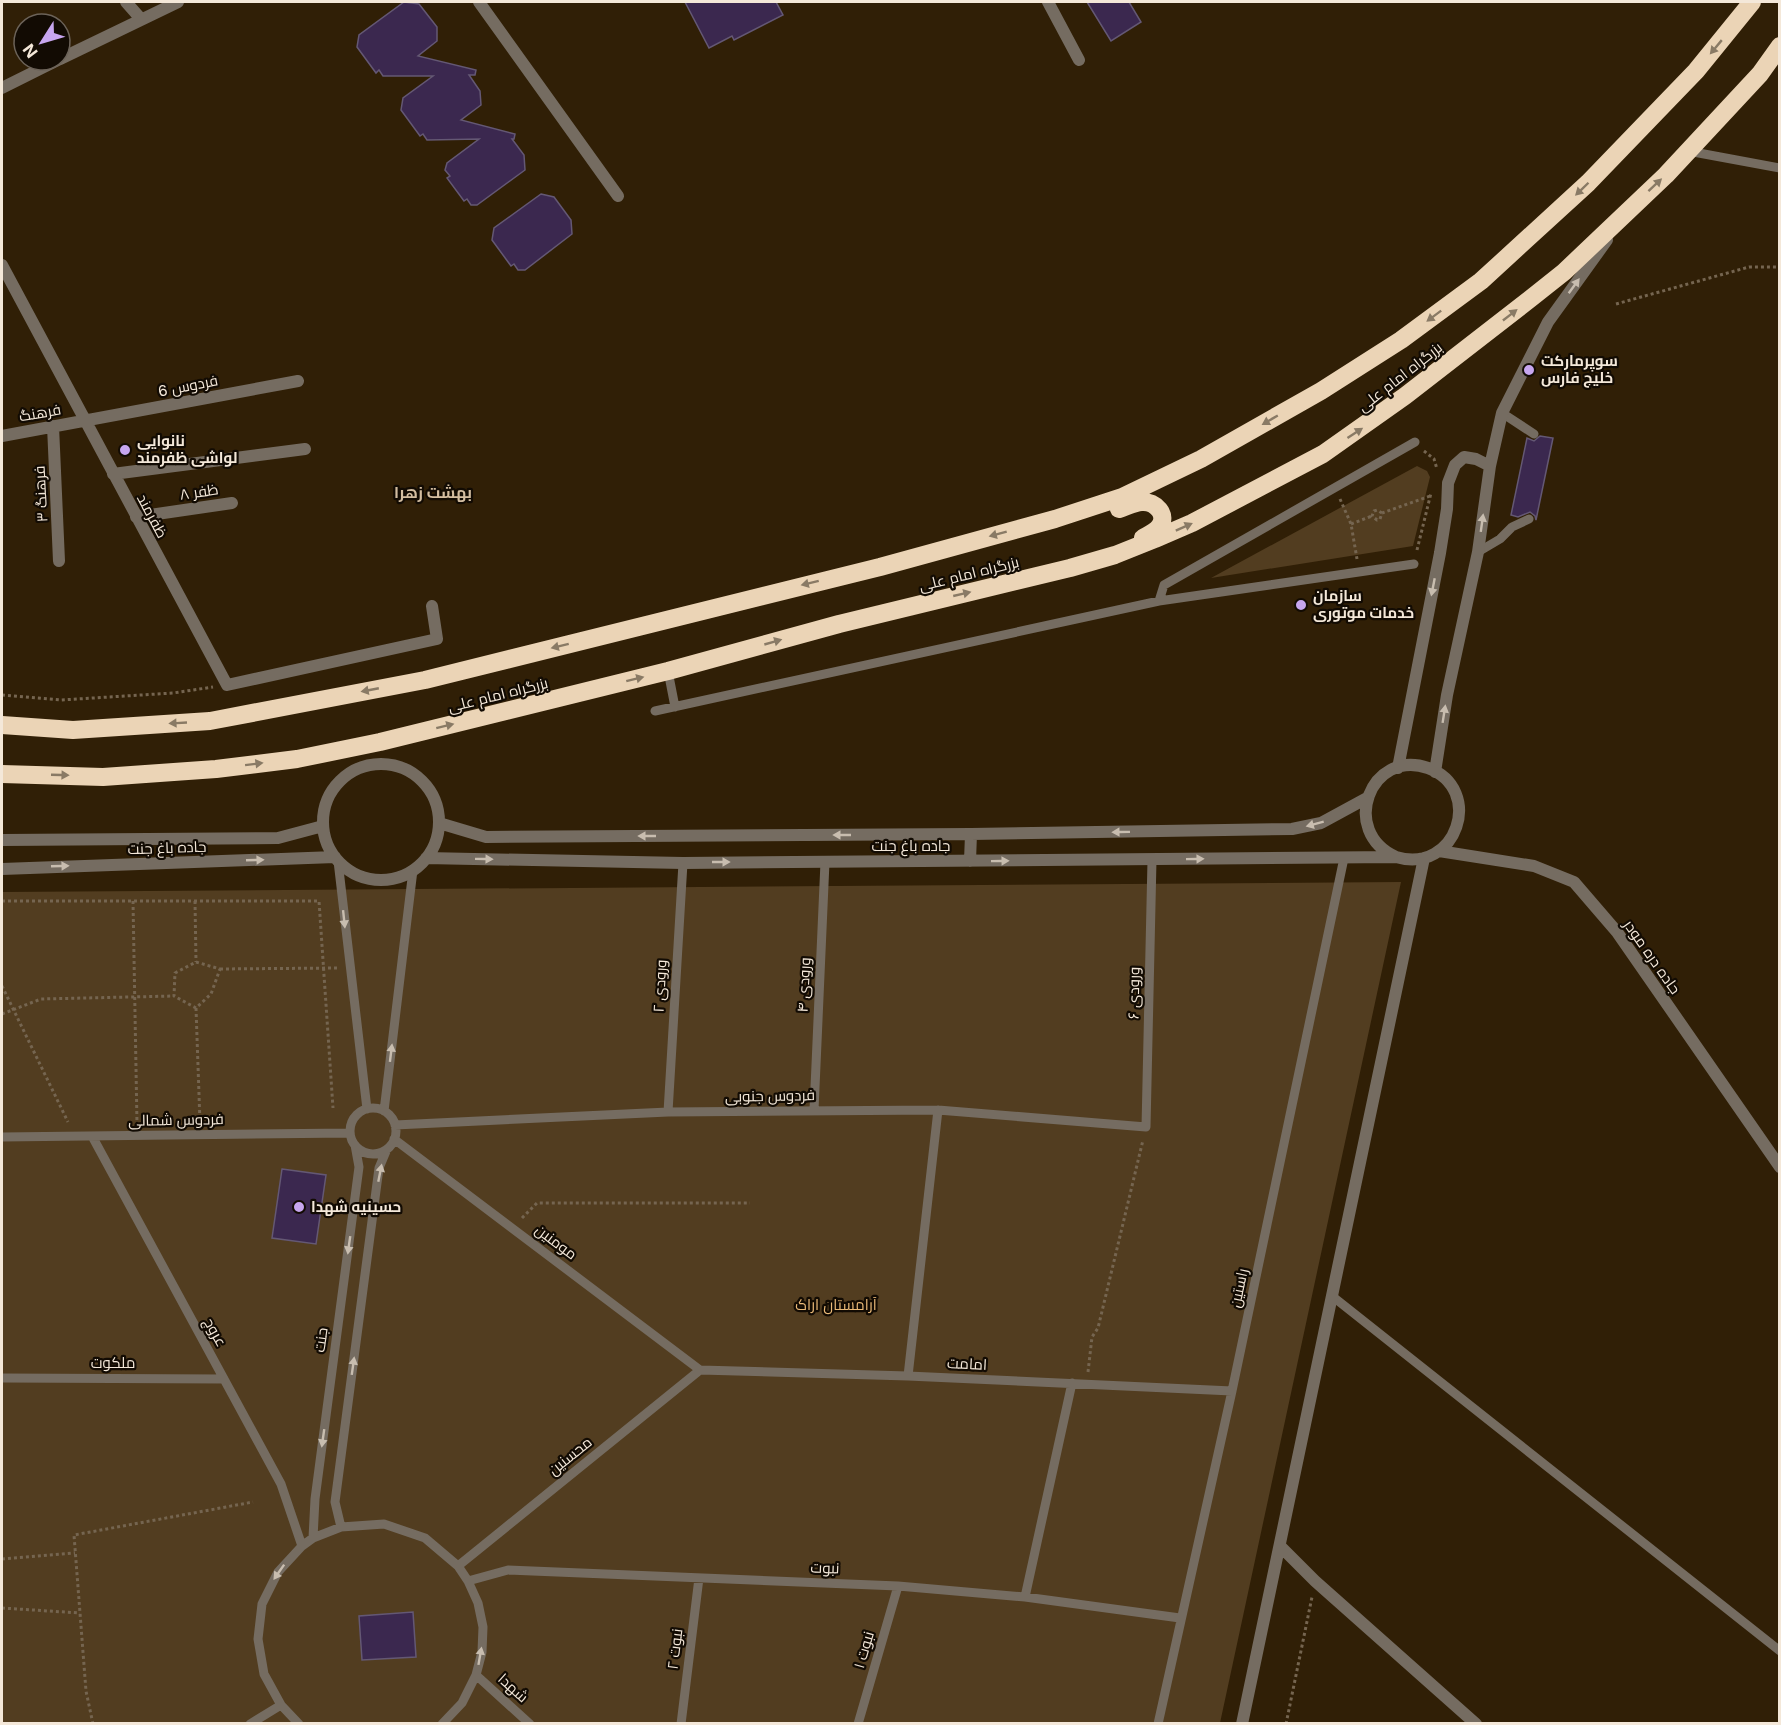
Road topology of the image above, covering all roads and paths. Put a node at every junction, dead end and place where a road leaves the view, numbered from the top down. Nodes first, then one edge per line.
1 (126, 2) edge
2 (178, 2) edge
3 (479, 2) edge
4 (1048, 2) edge
5 (1752, 2) edge
6 (141, 19) junction
7 (1779, 46) edge
8 (72, 53) edge
9 (1079, 60) dead end
10 (33, 72) edge
11 (2, 88) edge
12 (1688, 151) junction
13 (1779, 168) edge
14 (618, 196) dead end
15 (1629, 210) junction
16 (2, 265) edge
17 (1779, 267) edge
18 (1616, 304) dead end
19 (298, 381) dead end
20 (1502, 413) junction
21 (85, 420) junction
22 (52, 426) junction
23 (1534, 434) dead end
24 (2, 436) edge
25 (1415, 442) joint
26 (305, 449) dead end
27 (1490, 466) junction
28 (113, 474) junction
29 (1435, 477) dead end
30 (1433, 486) dead end
31 (1336, 489) junction
32 (1430, 496) junction
33 (231, 503) dead end
34 (136, 517) junction
35 (1055, 519) junction
36 (1529, 519) dead end
37 (1351, 524) junction
38 (1478, 552) junction
39 (59, 561) dead end
40 (1414, 564) joint
41 (1070, 568) junction
42 (1360, 572) junction
43 (1159, 601) junction
44 (432, 606) dead end
45 (669, 671) junction
46 (227, 685) junction
47 (2, 695) edge
48 (675, 707) junction
49 (655, 711) dead end
50 (2, 725) edge
51 (1398, 768) junction
52 (1435, 772) junction
53 (2, 774) edge
54 (1367, 798) junction
55 (439, 823) junction
56 (324, 826) junction
57 (970, 834) junction
58 (2, 840) edge
59 (1439, 851) junction
60 (1396, 857) junction
61 (426, 858) junction
62 (1344, 858) junction
63 (1424, 858) junction
64 (336, 859) junction
65 (1152, 860) junction
66 (970, 861) junction
67 (825, 862) junction
68 (683, 863) junction
69 (2, 868) edge
70 (413, 870) junction
71 (2, 901) edge
72 (133, 901) junction
73 (195, 901) junction
74 (196, 962) junction
75 (349, 967) junction
76 (323, 968) junction
77 (220, 969) junction
78 (2, 986) edge
79 (174, 996) junction
80 (135, 997) junction
81 (196, 1008) junction
82 (14, 1010) junction
83 (2, 1014) edge
84 (333, 1108) dead end
85 (367, 1109) junction
86 (814, 1110) junction
87 (938, 1110) junction
88 (384, 1111) junction
89 (668, 1112) junction
90 (395, 1125) junction
91 (1146, 1127) junction
92 (350, 1133) junction
93 (201, 1135) junction
94 (92, 1136) junction
95 (137, 1136) junction
96 (2, 1137) edge
97 (75, 1137) junction
98 (394, 1139) junction
99 (355, 1145) junction
100 (387, 1149) junction
101 (1779, 1167) edge
102 (750, 1203) dead end
103 (512, 1228) junction
104 (1332, 1296) junction
105 (700, 1370) junction
106 (908, 1376) junction
107 (2, 1378) edge
108 (224, 1379) junction
109 (1072, 1383) junction
110 (1086, 1384) junction
111 (1232, 1391) junction
112 (253, 1502) dead end
113 (341, 1527) junction
114 (314, 1539) junction
115 (302, 1546) junction
116 (1280, 1546) junction
117 (75, 1553) junction
118 (2, 1559) edge
119 (458, 1566) junction
120 (699, 1578) junction
121 (468, 1581) junction
122 (1315, 1581) junction
123 (898, 1586) junction
124 (1025, 1597) junction
125 (2, 1608) edge
126 (80, 1613) junction
127 (1180, 1618) junction
128 (1779, 1651) edge
129 (476, 1675) junction
130 (281, 1705) junction
131 (93, 1724) edge
132 (250, 1724) edge
133 (299, 1724) edge
134 (442, 1724) edge
135 (530, 1724) edge
136 (681, 1724) edge
137 (858, 1724) edge
138 (1158, 1724) edge
139 (1242, 1724) edge
140 (1286, 1724) edge
141 (1476, 1724) edge

1 - 6 street
2 - 6 street
3 - 14 street
4 - 9 street
5 -> 35 highway, بزرگراه امام علی
6 - 8 street
7 - 12 highway, بزرگراه امام علی
10 - 11 street
12 - 13 lane
15 -> 12 highway, بزرگراه امام علی
20 -> 15 street
41 -> 15 highway, بزرگراه امام علی
16 - 21 street, ظفرمند
17 - 18 path
19 - 21 street, فردوس 6
20 - 23 lane
20 - 27 street
21 - 22 street, فرهنگ
21 - 28 street, ظفرمند
22 - 24 street, فرهنگ
22 - 39 street, فرهنگ ۳
25 - 29 path
25 - 31 lane
26 - 28 street
38 -> 27 street
27 -> 51 street
28 - 34 street, ظفرمند
30 - 32 path
31 - 37 path
31 - 43 lane
32 - 37 path
32 - 40 path
33 - 34 street, ظفر ۸
34 - 46 street, ظفرمند
35 - 41 highway
35 -> 50 highway, بزرگراه امام علی
36 - 38 lane
37 - 42 path
52 -> 38 street
40 - 42 lane
45 -> 41 highway, بزرگراه امام علی
42 - 43 lane
43 - 48 lane
44 - 46 street
45 - 48 lane
53 -> 45 highway, بزرگراه امام علی
46 - 47 path
48 - 49 lane
51 - 52 street
51 - 54 street
52 - 59 street
54 -> 57 street, جاده باغ جنت
54 - 60 street
55 - 56 street
57 -> 55 street, جاده باغ جنت
55 - 61 street
56 - 58 street, جاده باغ جنت
56 - 64 street
57 - 66 street
59 - 63 street
59 - 101 street, جاده دره مودر
60 - 62 street, جاده باغ جنت
60 - 63 street
61 -> 68 street, جاده باغ جنت
61 - 70 street
65 -> 62 street, جاده باغ جنت
62 - 111 lane, راستین
63 - 104 street
69 -> 64 street, جاده باغ جنت
64 - 70 street
64 -> 75 lane
66 -> 65 street, جاده باغ جنت
65 - 91 lane, ورودی ۶
66 - 67 street, جاده باغ جنت
68 -> 67 street, جاده باغ جنت
67 - 86 lane, ورودی ۴
68 - 89 lane, ورودی ۲
88 -> 70 lane
71 - 72 path
72 - 73 path
72 - 80 path
73 - 74 path
73 - 76 path
74 - 77 path
74 - 79 path
75 - 76 path
75 - 85 lane
76 - 77 path
76 - 84 path
77 - 81 path
78 - 82 path
79 - 80 path
79 - 81 path
80 - 82 path
80 - 95 path
81 - 93 path
82 - 83 path
82 - 97 path
85 - 88 lane
85 - 92 lane
86 - 87 lane, فردوس جنوبی
86 - 89 lane, فردوس جنوبی
87 - 91 lane, فردوس جنوبی
87 - 106 lane
88 - 90 lane
89 - 90 lane, فردوس جنوبی
90 - 98 lane
91 - 110 path
92 - 93 lane, فردوس شمالی
92 - 99 lane
93 - 95 lane, فردوس شمالی
94 - 95 lane, فردوس شمالی
94 - 97 lane, فردوس شمالی
94 - 108 lane, عروج
96 - 97 lane, فردوس شمالی
98 - 100 lane
98 - 103 lane, مومنین
99 - 100 lane
99 -> 114 lane, جنت
113 -> 100 lane
102 - 103 path
103 - 105 lane, مومنین
104 - 116 street
104 - 128 lane
105 - 106 lane, امامت
105 - 119 lane, محسنین
106 - 109 lane, امامت
107 - 108 lane, ملکوت
108 - 115 lane, عروج
109 - 110 lane, امامت
109 - 124 lane
110 - 111 lane, امامت
111 - 127 lane, راستین
112 - 117 path
113 - 114 lane
113 - 119 lane
114 - 115 lane
115 -> 130 lane
116 - 122 street
116 - 139 street
117 - 118 path
117 - 126 path
119 - 121 lane
120 - 121 lane, نبوت
120 - 123 lane, نبوت
120 - 136 lane, نبوت ۲
129 -> 121 lane
122 - 140 path
122 - 141 street
123 - 124 lane, نبوت
123 - 137 lane, نبوت ۱
124 - 127 lane, نبوت
125 - 126 path
126 - 131 path
127 - 138 lane, راستین
129 - 134 lane
129 - 135 lane, شهدا
130 - 132 lane
130 - 133 lane

